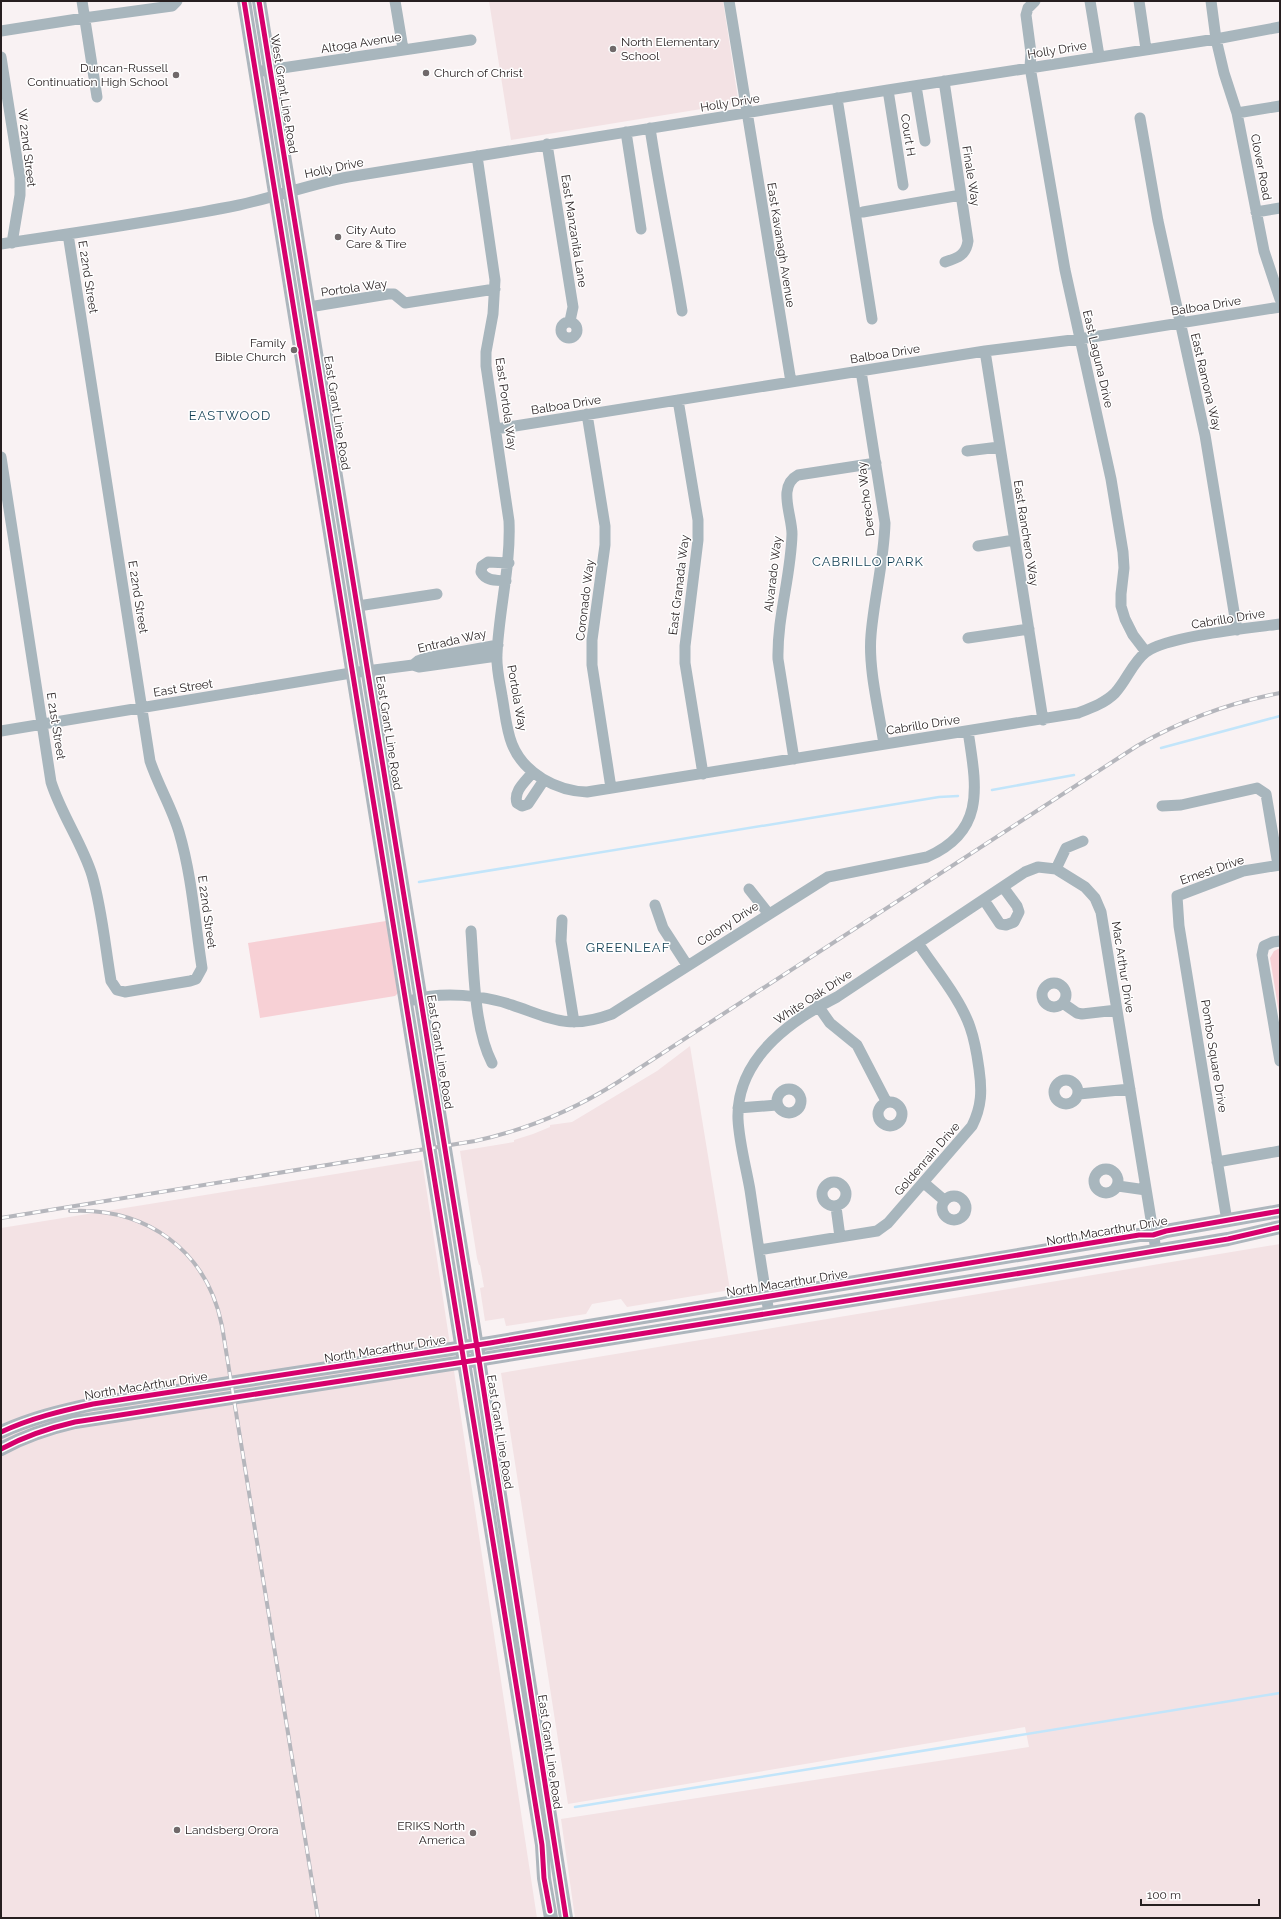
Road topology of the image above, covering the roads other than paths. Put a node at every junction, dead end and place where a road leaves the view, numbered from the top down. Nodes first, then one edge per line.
1 (82, 1) edge
2 (177, 1) edge
3 (244, 1) edge
4 (259, 1) edge
5 (396, 1) edge
6 (729, 1) edge
7 (1035, 1) edge
8 (1090, 1) edge
9 (1139, 1) edge
10 (1211, 1) edge
11 (84, 18) junction
12 (1280, 27) edge
13 (1, 31) edge
14 (1216, 39) junction
15 (471, 40) dead end
16 (403, 49) junction
17 (1146, 49) junction
18 (1099, 56) junction
19 (1, 57) edge
20 (1030, 67) junction
21 (270, 70) junction
22 (255, 72) junction
23 (944, 81) junction
24 (916, 86) junction
25 (888, 90) junction
26 (97, 97) dead end
27 (838, 98) junction
28 (1280, 106) edge
29 (746, 113) junction
30 (1237, 113) junction
31 (1140, 118) dead end
32 (650, 128) junction
33 (626, 132) junction
34 (925, 140) dead end
35 (547, 144) junction
36 (477, 156) junction
37 (903, 185) dead end
38 (291, 191) junction
39 (961, 195) junction
40 (275, 196) junction
41 (1280, 208) edge
42 (863, 212) dead end
43 (1256, 212) junction
44 (641, 229) dead end
45 (68, 234) junction
46 (7, 244) edge
47 (945, 262) dead end
48 (495, 290) junction
49 (1280, 300) edge
50 (309, 307) junction
51 (1280, 307) edge
52 (682, 310) dead end
53 (872, 319) dead end
54 (570, 321) dead end
55 (1179, 324) junction
56 (1080, 339) junction
57 (985, 351) junction
58 (862, 371) junction
59 (791, 382) junction
60 (678, 400) junction
61 (587, 414) junction
62 (496, 429) junction
63 (999, 447) junction
64 (967, 451) dead end
65 (1, 457) edge
66 (876, 463) junction
67 (1014, 540) junction
68 (978, 546) dead end
69 (509, 563) junction
70 (506, 581) junction
71 (437, 594) dead end
72 (358, 606) junction
73 (1280, 624) edge
74 (1029, 629) junction
75 (1237, 630) junction
76 (968, 638) dead end
77 (497, 650) junction
78 (1146, 652) junction
79 (368, 671) junction
80 (352, 673) junction
81 (142, 708) junction
82 (1043, 720) junction
83 (42, 724) junction
84 (1, 731) edge
85 (968, 731) junction
86 (884, 744) junction
87 (794, 759) junction
88 (533, 772) junction
89 (702, 774) junction
90 (544, 780) junction
91 (612, 788) junction
92 (1162, 806) dead end
93 (1083, 841) dead end
94 (1279, 865) edge
95 (1056, 869) junction
96 (1003, 887) junction
97 (749, 889) dead end
98 (1177, 896) joint
99 (984, 900) junction
100 (655, 905) dead end
101 (768, 913) junction
102 (562, 920) dead end
103 (471, 931) dead end
104 (1280, 941) edge
105 (918, 943) junction
106 (687, 965) junction
107 (117, 990) joint
108 (421, 998) junction
109 (476, 998) junction
110 (406, 1002) junction
111 (1064, 1004) dead end
112 (818, 1006) junction
113 (1116, 1010) junction
114 (574, 1022) junction
115 (1280, 1061) edge
116 (492, 1063) dead end
117 (1130, 1089) junction
118 (1078, 1094) dead end
119 (886, 1101) dead end
120 (777, 1105) dead end
121 (738, 1108) junction
122 (1280, 1151) edge
123 (1217, 1162) junction
124 (924, 1183) junction
125 (1118, 1186) dead end
126 (1146, 1190) junction
127 (944, 1200) dead end
128 (836, 1207) dead end
129 (1280, 1211) edge
130 (1227, 1221) junction
131 (1280, 1227) edge
132 (1153, 1234) junction
133 (840, 1237) junction
134 (759, 1250) junction
135 (1156, 1250) junction
136 (766, 1296) junction
137 (769, 1313) junction
138 (476, 1346) junction
139 (462, 1348) junction
140 (478, 1360) junction
141 (464, 1362) junction
142 (298, 1373) joint
143 (234, 1397) joint
144 (1, 1432) edge
145 (1, 1449) edge
146 (552, 1918) edge
147 (566, 1918) edge

1 - 11 street
2 - 11 street
3 - 22 main road, West Grant Line Road
4 - 21 main road, West Grant Line Road
5 - 16 street
6 - 29 street, East Kavanagh Avenue
7 - 20 street, East Laguna Drive
8 - 18 street
9 - 17 street
10 - 14 street, Clover Road
11 - 13 street
11 - 26 street
12 - 14 street, Holly Drive
14 - 17 street, Holly Drive
14 - 30 street, Clover Road
15 - 16 street, Altoga Avenue
16 - 21 street, Altoga Avenue
17 - 18 street, Holly Drive
18 - 20 street, Holly Drive
19 - 46 street, W 22nd Street
20 - 23 street, Holly Drive
20 - 56 street, East Laguna Drive
21 - 22 street, Altoga Avenue
21 - 38 main road, West Grant Line Road
22 - 40 main road, West Grant Line Road
23 - 24 street, Holly Drive
23 - 39 street, Finale Way
24 - 25 street, Holly Drive
24 - 34 street
25 - 27 street, Holly Drive
25 - 37 street, Court H
27 - 29 street, Holly Drive
27 - 53 street
28 - 30 street
29 - 32 street, Holly Drive
29 - 59 street, East Kavanagh Avenue
30 - 43 street, Clover Road
31 - 55 street, East Ramona Way
32 - 33 street, Holly Drive
32 - 52 street
33 - 35 street, Holly Drive
33 - 44 street
35 - 36 street, Holly Drive
35 - 54 street, East Manzanita Lane
36 - 38 street, Holly Drive
36 - 48 street, East Portola Way
38 - 40 street, Holly Drive
38 - 50 main road, East Grant Line Road
39 - 42 street
39 - 47 street, Finale Way
40 - 45 street, Holly Drive
40 - 80 main road, East Grant Line Road
41 - 43 street
43 - 49 street, Clover Road
45 - 46 street, Holly Drive
45 - 81 street, E 22nd Street
48 - 50 street, Portola Way
48 - 62 street, East Portola Way
50 - 72 main road, East Grant Line Road
51 - 55 street, Balboa Drive
55 - 56 street, Balboa Drive
55 - 75 street, East Ramona Way
56 - 57 street, Balboa Drive
56 - 78 street, East Laguna Drive
57 - 58 street, Balboa Drive
57 - 63 street, East Ranchero Way
58 - 59 street, Balboa Drive
58 - 66 street, Derecho Way
59 - 60 street, Balboa Drive
60 - 61 street, Balboa Drive
60 - 89 street, East Granada Way
61 - 62 street, Balboa Drive
61 - 91 street, Coronado Way
62 - 69 street, East Portola Way
63 - 64 street
63 - 67 street, East Ranchero Way
65 - 83 street, E 21st Street
66 - 86 street, Derecho Way
66 - 87 street, Alvarado Way
67 - 68 street
67 - 74 street, East Ranchero Way
69 - 70 street, East Portola Way
69 - 70 street
70 - 77 street, East Portola Way
71 - 72 street
72 - 79 main road, East Grant Line Road
73 - 75 street, Cabrillo Drive
74 - 76 street
74 - 82 street, East Ranchero Way
75 - 78 street, Cabrillo Drive
77 - 79 street, Entrada Way
77 - 88 street, Portola Way
78 - 82 street, Cabrillo Drive
79 - 80 street, East Street
79 - 108 main road, East Grant Line Road
80 - 81 street, East Street
80 - 110 main road, East Grant Line Road
81 - 83 street, East Street
81 - 107 street, E 22nd Street
82 - 85 street, Cabrillo Drive
83 - 84 street, East Street
83 - 107 street, E 21st Street
85 - 86 street, Cabrillo Drive
85 - 101 street, Colony Drive
86 - 87 street, Cabrillo Drive
87 - 89 street, Cabrillo Drive
88 - 90 street, Portola Way
88 - 90 street
89 - 91 street, Cabrillo Drive
90 - 91 street, Cabrillo Drive
92 - 94 street
93 - 95 street
94 - 98 street, Ernest Drive
95 - 96 street, White Oak Drive
95 - 113 street, Mac Arthur Drive
96 - 99 street, White Oak Drive
96 - 99 street
97 - 101 street
98 - 123 street, Pombo Square Drive
99 - 105 street, White Oak Drive
100 - 106 street
101 - 106 street, Colony Drive
102 - 114 street
103 - 109 street
104 - 115 street
105 - 112 street, White Oak Drive
105 - 124 street, Goldenrain Drive
106 - 114 street, Colony Drive
108 - 109 street, Colony Drive
108 - 110 street, Colony Drive
108 - 138 main road, East Grant Line Road
109 - 114 street, Colony Drive
109 - 116 street
110 - 139 main road, East Grant Line Road
111 - 113 street
112 - 119 street
112 - 121 street, White Oak Drive
113 - 117 street, Mac Arthur Drive
117 - 118 street
117 - 126 street, Mac Arthur Drive
120 - 121 street
121 - 134 street, White Oak Drive
122 - 123 street
123 - 130 street, Pombo Square Drive
124 - 127 street
124 - 133 street, Goldenrain Drive
125 - 126 street
126 - 132 street, Mac Arthur Drive
128 - 133 street
129 - 130 main road, North Macarthur Drive
130 - 132 main road, North Macarthur Drive
131 - 135 main road, North Macarthur Drive
132 - 135 street, Mac Arthur Drive
132 - 136 main road, North Macarthur Drive
133 - 134 street, Goldenrain Drive
134 - 136 street, White Oak Drive
135 - 137 main road, North Macarthur Drive
136 - 137 street, White Oak Drive
136 - 138 main road, North Macarthur Drive
137 - 140 main road, North Macarthur Drive
138 - 139 main road, North Macarthur Drive
138 - 140 main road, East Grant Line Road
139 - 141 main road, East Grant Line Road
139 - 142 main road, North Macarthur Drive
140 - 141 main road, North Macarthur Drive
140 - 147 main road, East Grant Line Road
141 - 143 main road, North Macarthur Drive
141 - 146 main road, East Grant Line Road
142 - 144 main road, North MacArthur Drive
143 - 145 main road, North MacArthur Drive

